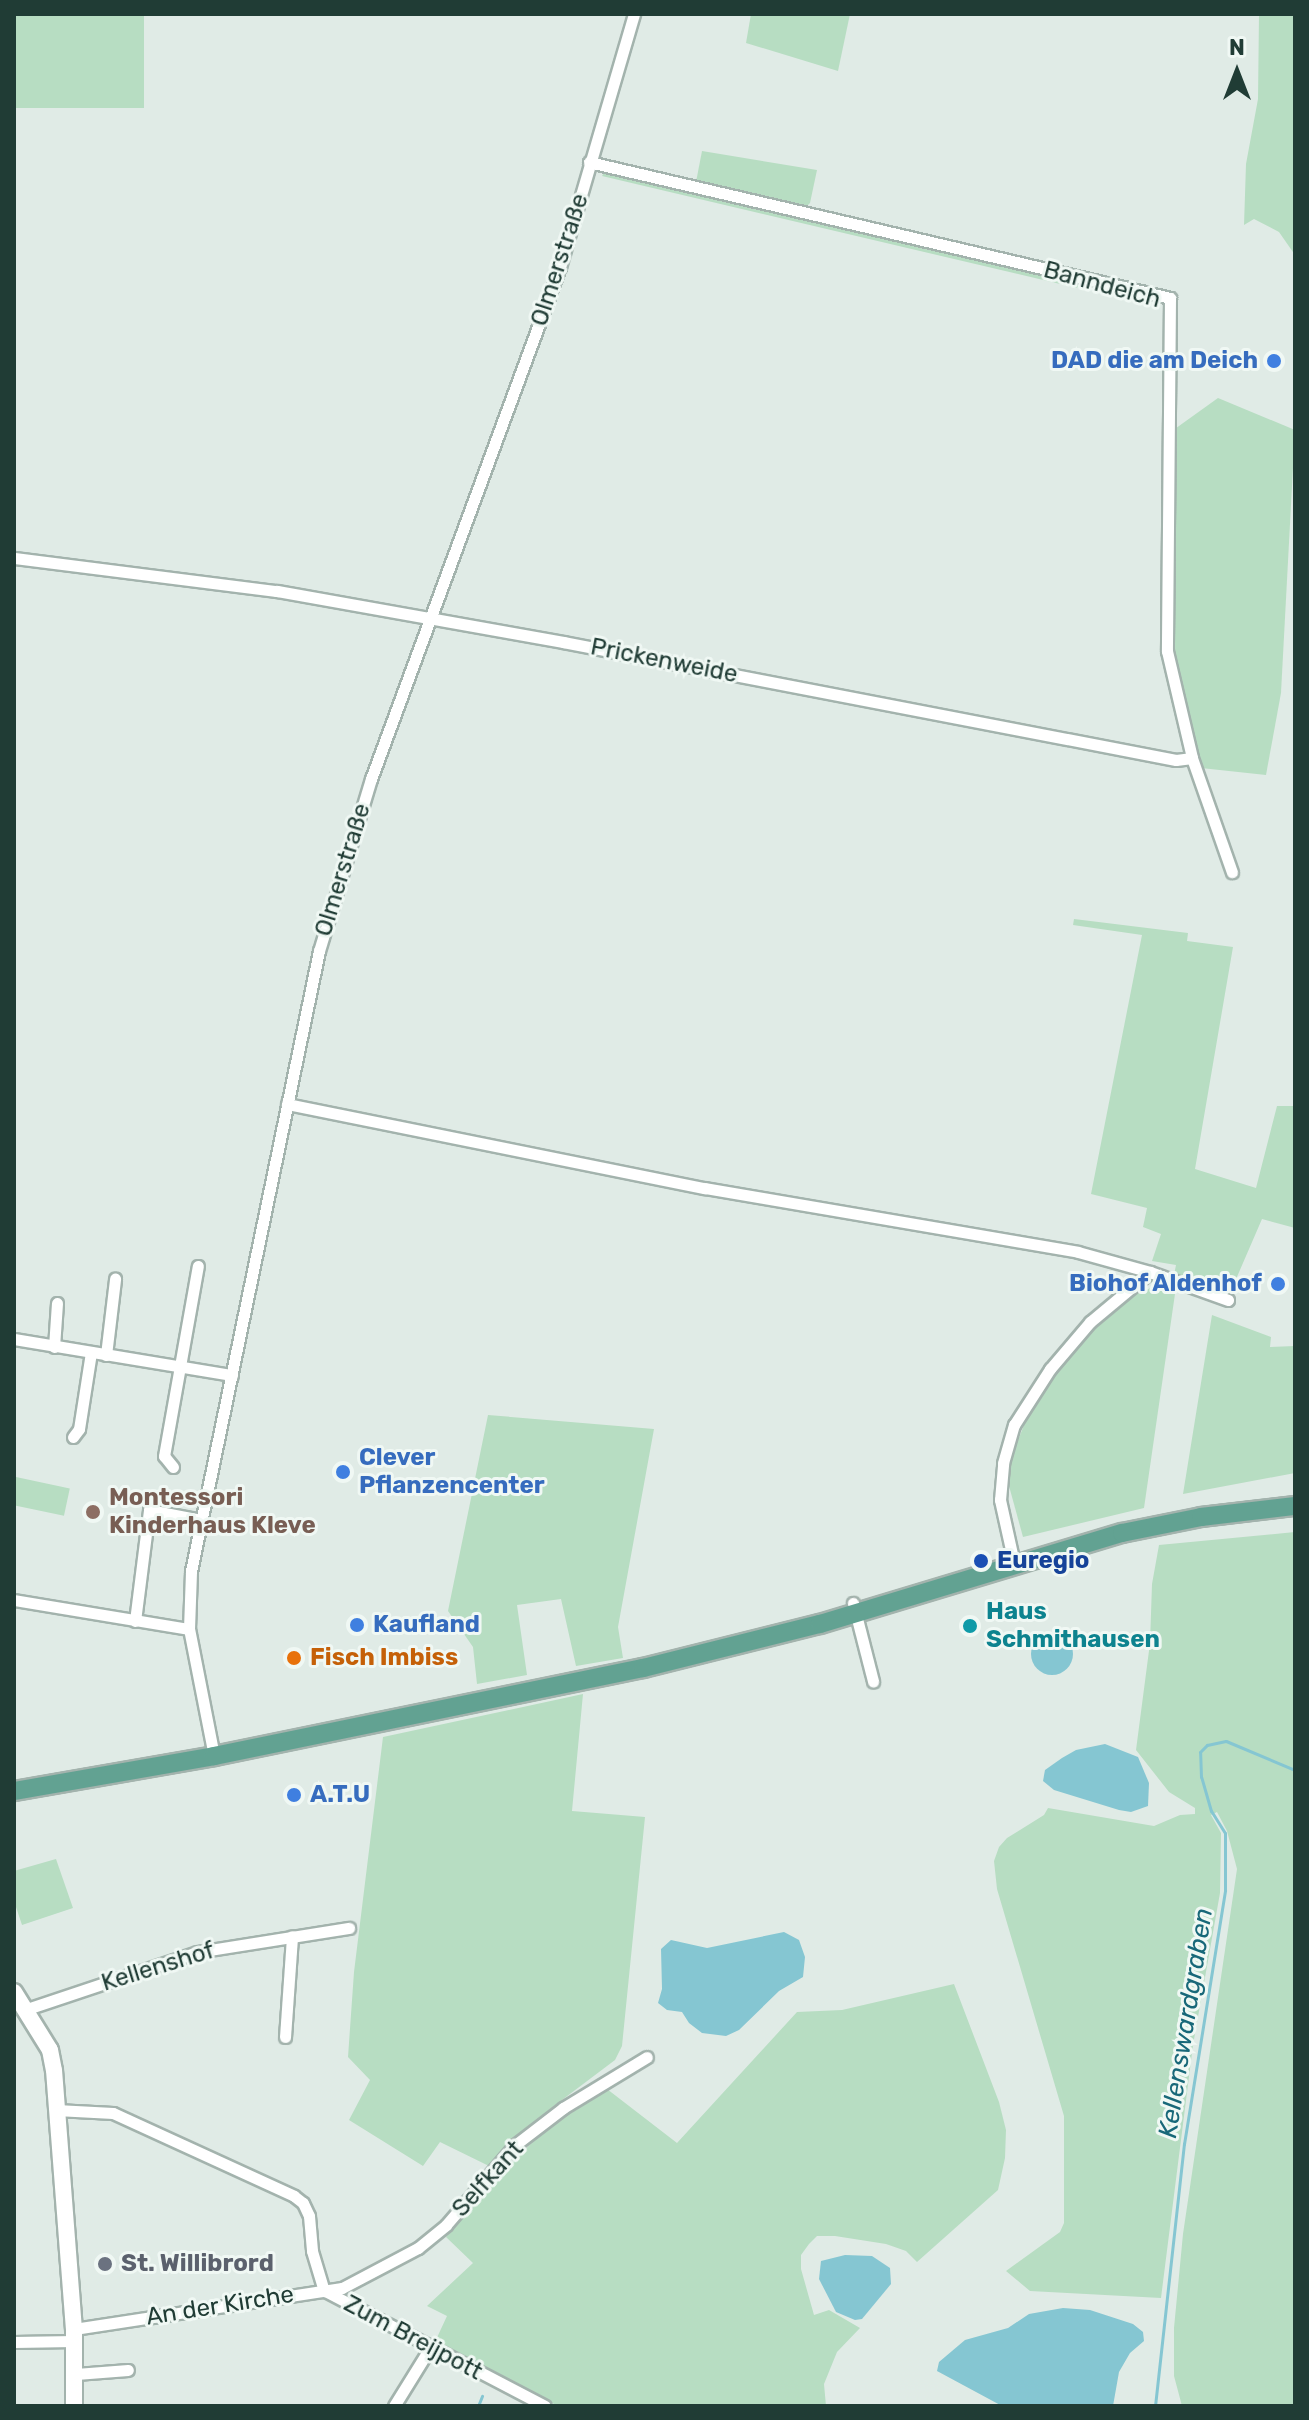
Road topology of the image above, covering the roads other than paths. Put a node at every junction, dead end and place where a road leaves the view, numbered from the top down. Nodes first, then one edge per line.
1 (634, 14) edge
2 (589, 162) junction
3 (14, 558) edge
4 (430, 618) junction
5 (1192, 758) junction
6 (1232, 872) dead end
7 (287, 1104) junction
8 (198, 1266) dead end
9 (1150, 1272) junction
10 (115, 1279) dead end
11 (1228, 1300) dead end
12 (57, 1303) dead end
13 (14, 1340) edge
14 (54, 1347) junction
15 (91, 1352) junction
16 (106, 1355) junction
17 (182, 1367) junction
18 (232, 1375) junction
19 (73, 1437) dead end
20 (173, 1467) dead end
21 (1295, 1506) edge
22 (201, 1520) junction
23 (1014, 1563) junction
24 (14, 1600) edge
25 (855, 1608) junction
26 (135, 1621) junction
27 (189, 1629) junction
28 (873, 1681) dead end
29 (214, 1756) junction
30 (14, 1791) edge
31 (349, 1928) dead end
32 (292, 1936) junction
33 (20, 2004) edge
34 (285, 2037) dead end
35 (647, 2057) dead end
36 (56, 2110) junction
37 (324, 2291) junction
38 (74, 2335) junction
39 (14, 2342) edge
40 (430, 2348) junction
41 (128, 2370) dead end
42 (76, 2374) junction
43 (74, 2406) edge
44 (394, 2406) edge
45 (545, 2406) edge

1 - 2 street, Olmerstraße
2 - 4 street, Olmerstraße
2 - 5 street, Banndeich
3 - 4 street, Prickenweide
4 - 5 street, Prickenweide
4 - 7 street, Olmerstraße
5 - 6 street
7 - 9 street
7 - 18 street, Olmerstraße
8 - 17 street
9 - 11 street
9 - 23 street
10 - 16 street
12 - 14 street
13 - 14 street
14 - 15 street
15 - 16 street
15 - 19 street
16 - 17 street
17 - 18 street
17 - 20 street
18 - 22 street, Olmerstraße
21 - 23 main road
22 - 26 street
22 - 27 street, Olmerstraße
23 - 25 main road
24 - 26 street
25 - 28 street
25 - 29 main road
26 - 27 street
27 - 29 street, Olmerstraße
29 - 30 main road
31 - 32 street, Kellenshof
32 - 33 street, Kellenshof
32 - 34 street
33 - 36 street
35 - 37 street, Selfkant
36 - 37 street, An der Kirche
36 - 38 street
37 - 38 street, An der Kirche
37 - 40 street, Zum Breijpott
38 - 39 street, An der Kirche
38 - 42 street
40 - 44 street
40 - 45 street, Zum Breijpott
41 - 42 street
42 - 43 street

